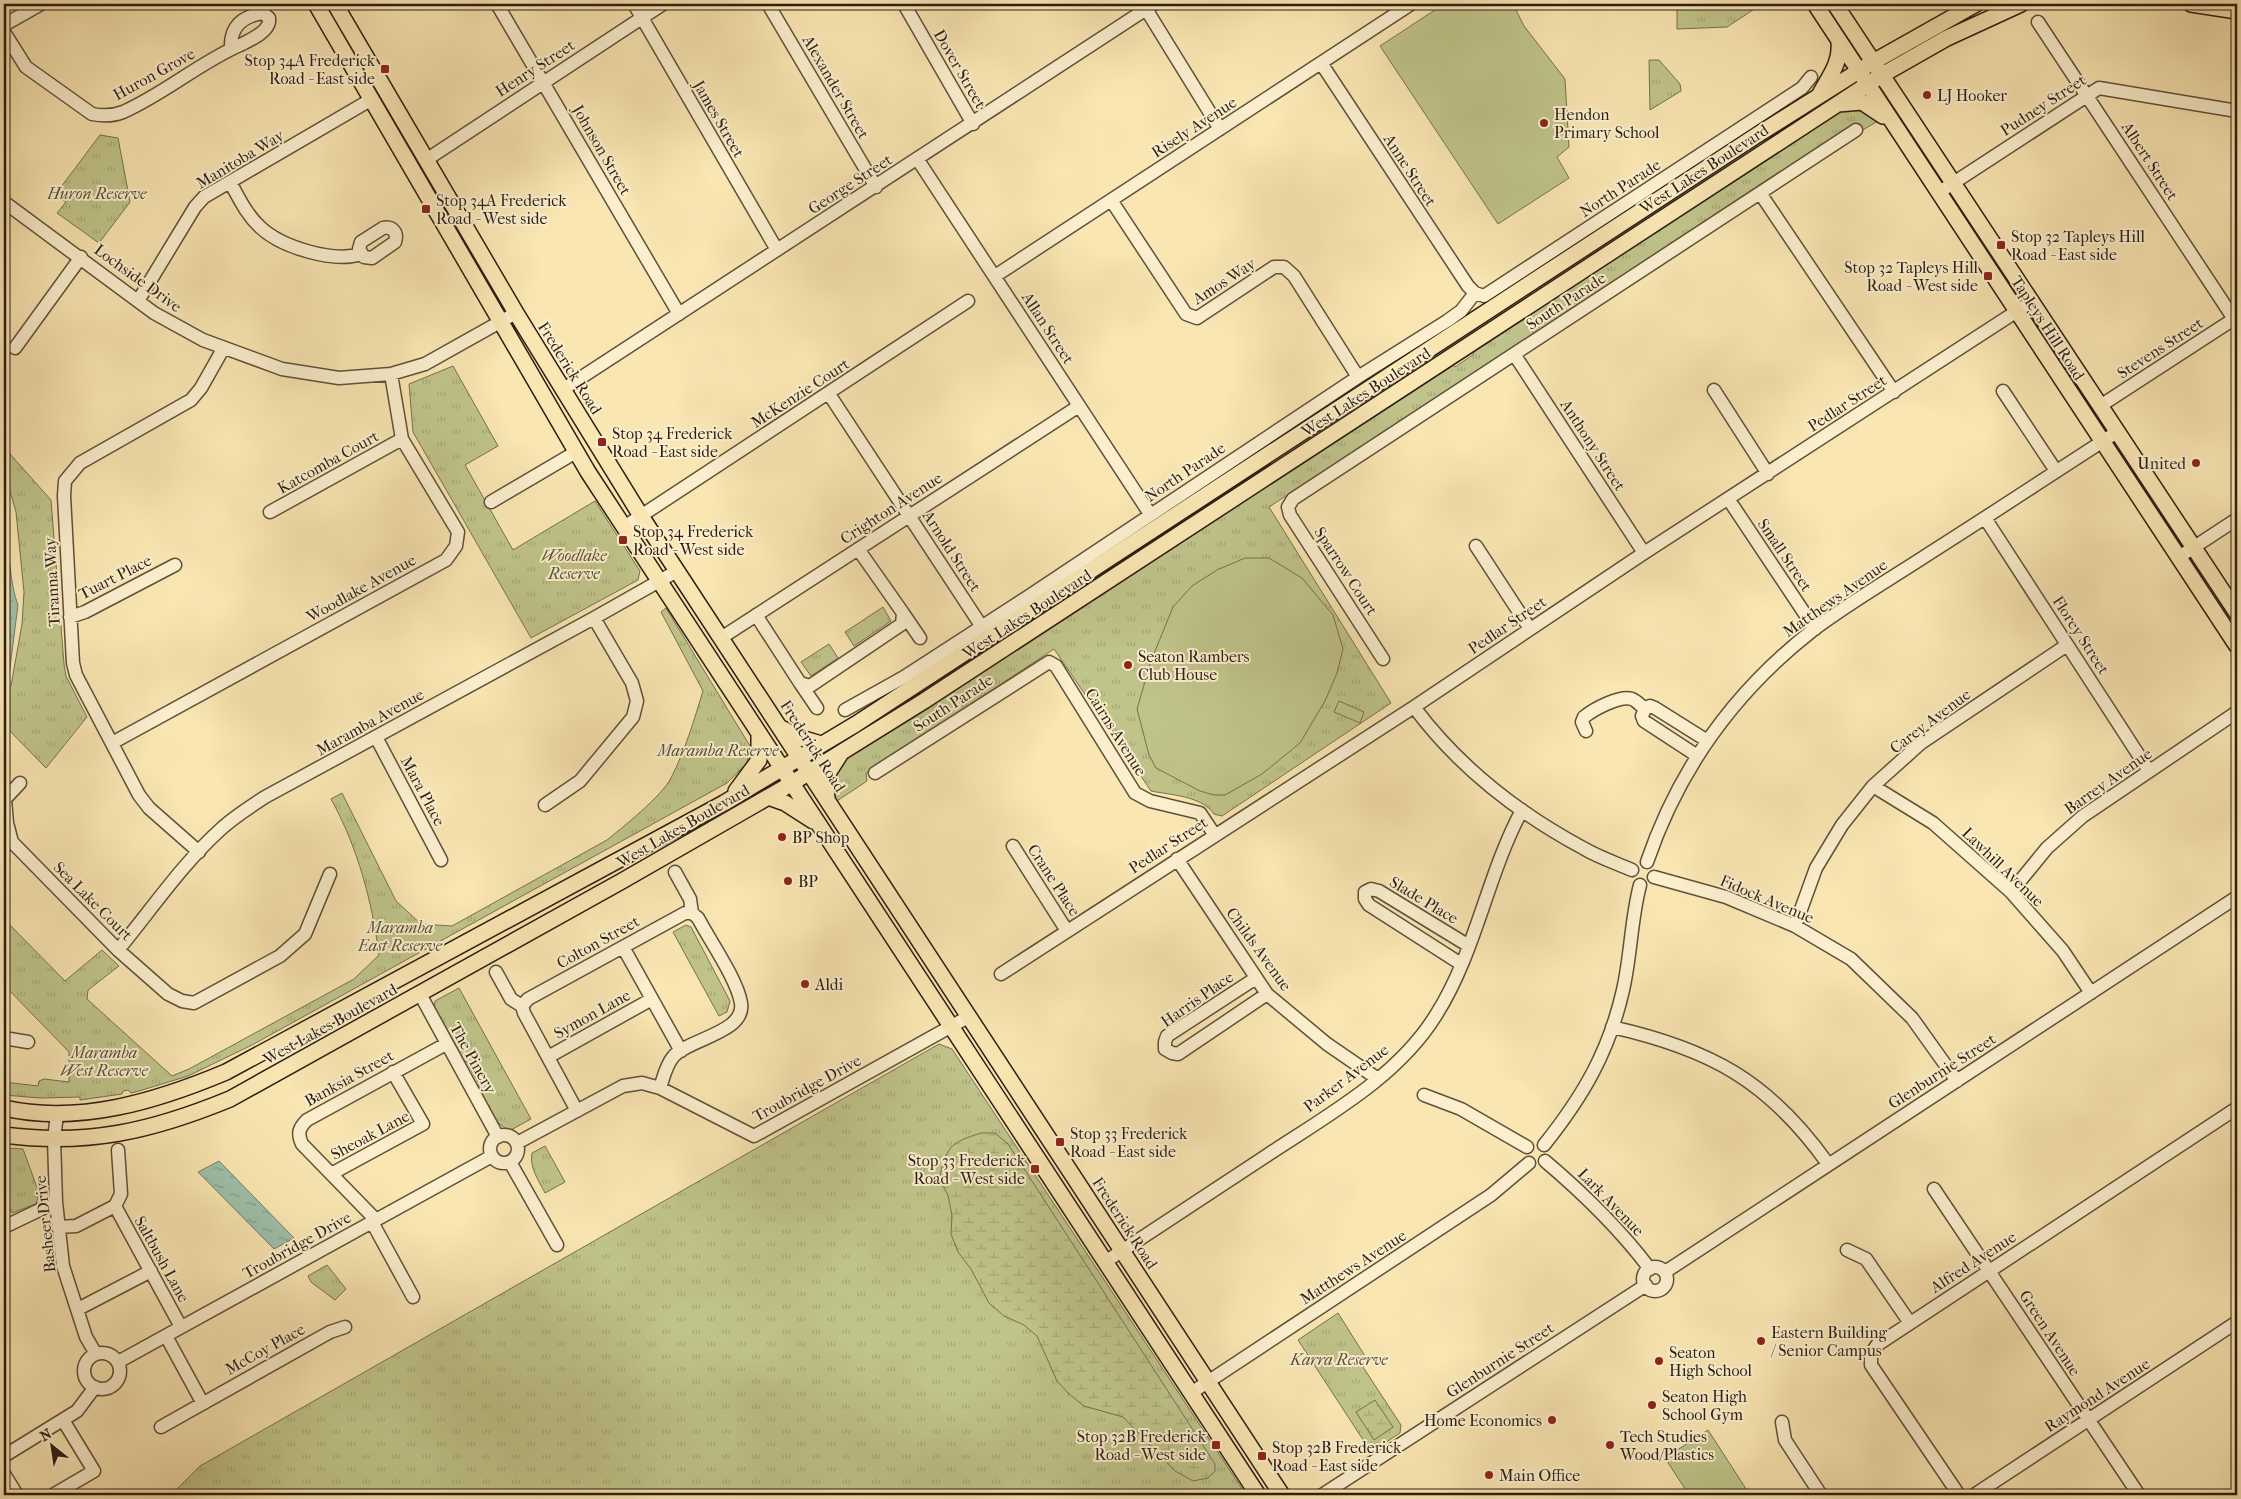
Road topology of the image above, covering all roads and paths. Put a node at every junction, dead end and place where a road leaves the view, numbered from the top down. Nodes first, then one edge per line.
1 (41, 4) edge
2 (316, 4) edge
3 (334, 4) edge
4 (497, 4) edge
5 (634, 4) edge
6 (663, 4) edge
7 (768, 4) edge
8 (904, 4) edge
9 (1411, 4) edge
10 (1814, 4) edge
11 (1835, 4) edge
12 (1976, 4) edge
13 (2021, 4) edge
14 (2191, 4) edge
15 (1150, 6) edge
16 (2237, 11) edge
17 (642, 18) junction
18 (2038, 22) dead end
19 (4, 25) edge
20 (4, 32) edge
21 (1839, 43) junction
22 (231, 48) dead end
23 (1873, 62) junction
24 (1321, 63) junction
25 (1858, 71) junction
26 (1882, 75) junction
27 (1811, 77) dead end
28 (544, 82) junction
29 (1867, 84) junction
30 (2087, 95) junction
31 (1819, 96) junction
32 (372, 99) junction
33 (1837, 104) junction
34 (2237, 110) edge
35 (973, 124) junction
36 (1894, 126) junction
37 (1741, 128) junction
38 (1220, 129) junction
39 (1856, 130) dead end
40 (1758, 135) junction
41 (426, 160) junction
42 (918, 160) junction
43 (230, 182) junction
44 (1953, 183) junction
45 (876, 187) junction
46 (1760, 192) junction
47 (1938, 193) junction
48 (1111, 200) junction
49 (4, 202) edge
50 (777, 250) junction
51 (360, 254) dead end
52 (81, 257) junction
53 (1517, 275) junction
54 (995, 276) junction
55 (1536, 280) junction
56 (1474, 293) junction
57 (138, 301) junction
58 (968, 301) dead end
59 (2031, 302) junction
60 (2016, 311) junction
61 (516, 313) junction
62 (679, 314) junction
63 (2236, 318) edge
64 (499, 322) junction
65 (15, 348) dead end
66 (224, 349) junction
67 (1514, 354) junction
68 (391, 374) junction
69 (1358, 377) junction
70 (562, 390) junction
71 (1714, 390) dead end
72 (2003, 391) dead end
73 (1894, 392) junction
74 (829, 394) junction
75 (1079, 406) junction
76 (2100, 406) junction
77 (2117, 432) junction
78 (402, 440) junction
79 (2102, 442) junction
80 (576, 452) junction
81 (2056, 471) junction
82 (1768, 474) junction
83 (1293, 499) joint
84 (1728, 500) junction
85 (491, 502) dead end
86 (270, 512) dead end
87 (1150, 514) junction
88 (641, 516) junction
89 (909, 516) junction
90 (1986, 518) junction
91 (2237, 518) edge
92 (624, 527) junction
93 (1476, 546) dead end
94 (858, 548) junction
95 (2194, 548) junction
96 (1644, 553) junction
97 (2179, 557) junction
98 (175, 565) dead end
99 (677, 570) junction
100 (659, 581) junction
101 (903, 613) junction
102 (2237, 614) edge
103 (756, 615) junction
104 (70, 617) junction
105 (594, 618) junction
106 (982, 626) junction
107 (1530, 628) junction
108 (1815, 629) junction
109 (720, 638) junction
110 (920, 638) dead end
111 (2067, 645) junction
112 (2237, 646) edge
113 (1383, 659) dead end
114 (1049, 662) joint
115 (800, 683) junction
116 (866, 698) junction
117 (1414, 707) junction
118 (817, 708) dead end
119 (1645, 709) junction
120 (845, 710) dead end
121 (2237, 712) edge
122 (856, 724) junction
123 (780, 727) junction
124 (1586, 731) dead end
125 (759, 734) junction
126 (376, 737) junction
127 (1706, 740) junction
128 (112, 743) junction
129 (821, 744) junction
130 (844, 750) junction
131 (1696, 755) junction
132 (800, 757) junction
133 (781, 768) junction
134 (2149, 770) junction
135 (809, 771) junction
136 (875, 773) dead end
137 (20, 783) dead end
138 (791, 783) junction
139 (1873, 786) junction
140 (768, 797) junction
141 (828, 800) junction
142 (724, 803) junction
143 (544, 805) dead end
144 (1522, 810) junction
145 (818, 825) junction
146 (1214, 834) junction
147 (1013, 846) dead end
148 (198, 852) junction
149 (1177, 859) junction
150 (441, 860) dead end
151 (1647, 862) junction
152 (1632, 870) junction
153 (675, 872) dead end
154 (330, 874) dead end
155 (1654, 877) junction
156 (1640, 884) junction
157 (2011, 892) junction
158 (2237, 898) edge
159 (692, 913) junction
160 (1795, 926) junction
161 (1067, 930) junction
162 (1469, 946) junction
163 (623, 947) junction
164 (118, 950) junction
165 (1461, 964) junction
166 (496, 972) dead end
167 (1001, 974) dead end
168 (1256, 978) junction
169 (2091, 993) junction
170 (420, 994) junction
171 (1267, 994) junction
172 (652, 999) junction
173 (522, 1006) junction
174 (968, 1017) junction
175 (950, 1027) junction
176 (1612, 1027) junction
177 (4, 1038) edge
178 (28, 1042) dead end
179 (446, 1044) junction
180 (680, 1051) junction
181 (548, 1057) junction
182 (393, 1072) junction
183 (1378, 1079) junction
184 (1957, 1081) junction
185 (660, 1088) junction
186 (1424, 1095) dead end
187 (4, 1108) edge
188 (2237, 1108) edge
189 (577, 1111) junction
190 (57, 1114) junction
191 (4, 1135) edge
192 (498, 1137) junction
193 (54, 1139) junction
194 (517, 1143) junction
195 (1544, 1145) junction
196 (1527, 1147) junction
197 (118, 1150) dead end
198 (492, 1156) junction
199 (1545, 1161) junction
200 (510, 1162) junction
201 (1529, 1163) junction
202 (1828, 1164) junction
203 (331, 1174) junction
204 (1934, 1189) dead end
205 (56, 1202) junction
206 (115, 1206) junction
207 (374, 1221) junction
208 (4, 1227) edge
209 (58, 1227) junction
210 (557, 1245) dead end
211 (1123, 1250) junction
212 (1847, 1250) dead end
213 (1105, 1262) junction
214 (1650, 1269) junction
215 (151, 1271) junction
216 (1990, 1271) junction
217 (1665, 1272) junction
218 (1646, 1285) junction
219 (413, 1297) dead end
220 (78, 1309) junction
221 (2237, 1322) edge
222 (1910, 1323) junction
223 (181, 1327) junction
224 (345, 1327) dead end
225 (166, 1336) junction
226 (96, 1354) junction
227 (118, 1362) junction
228 (1208, 1382) junction
229 (96, 1387) junction
230 (1191, 1393) junction
231 (202, 1402) junction
232 (63, 1420) junction
233 (2089, 1420) junction
234 (1782, 1422) dead end
235 (161, 1426) dead end
236 (4, 1456) edge
237 (4, 1474) edge
238 (17, 1495) edge
239 (53, 1495) edge
240 (1258, 1495) edge
241 (1282, 1495) edge
242 (1322, 1495) edge
243 (1820, 1495) edge
244 (1959, 1495) edge
245 (1974, 1495) edge
246 (2139, 1495) edge

1 - 19 street
2 - 32 main road
3 - 41 main road, Frederick Road
4 - 28 street, Johnson Street
5 - 17 street, James Street
6 - 17 street, Henry Street
7 - 45 street, Alexander Street
8 - 35 street, Dover Street
9 - 24 street, Risely Avenue
10 - 21 main road, Tapleys Hill Road
11 - 23 main road, Tapleys Hill Road
12 - 23 main road, West Lakes Boulevard
13 - 26 main road, West Lakes Boulevard
14 - 16 main road
15 - 35 street, George Street
15 - 38 street
17 - 28 street, Henry Street
17 - 50 street, James Street
18 - 30 street, Albert Street
20 - 22 street, Huron Grove
21 - 25 main road, Tapleys Hill Road
21 - 31 main road
23 - 25 main road, West Lakes Boulevard
23 - 26 main road, Tapleys Hill Road
24 - 38 street, Risely Avenue
24 - 56 street, Anne Street
25 - 29 main road, Tapleys Hill Road
25 - 31 main road, West Lakes Boulevard
26 - 29 main road, West Lakes Boulevard
26 - 44 main road, Tapleys Hill Road
27 - 37 street, North Parade
28 - 41 street, Henry Street
28 - 62 street, Johnson Street
29 - 33 main road, West Lakes Boulevard
29 - 36 main road, Tapleys Hill Road
30 - 34 street, Pudney Street
30 - 44 street, Pudney Street
30 - 63 street, Albert Street
31 - 40 main road, West Lakes Boulevard
32 - 43 street, Manitoba Way
32 - 64 main road
33 - 36 main road
33 - 130 main road, West Lakes Boulevard
35 - 42 street, George Street
36 - 47 main road, Tapleys Hill Road
37 - 40 street
37 - 53 street, North Parade
38 - 48 street, Risely Avenue
39 - 46 street, South Parade
40 - 55 main road, West Lakes Boulevard
41 - 61 main road, Frederick Road
42 - 45 street, George Street
42 - 54 street, Allan Street
43 - 51 street
43 - 57 street, Manitoba Way
44 - 47 street, Pudney Street
44 - 59 main road, Tapleys Hill Road
45 - 50 street, George Street
46 - 67 street, South Parade
46 - 73 street
47 - 60 main road, Tapleys Hill Road
48 - 54 street, Risely Avenue
48 - 69 street, Amos Way
49 - 52 street, Lochside Drive
50 - 62 street, George Street
52 - 57 street, Lochside Drive
52 - 65 street
53 - 55 street
53 - 56 street, North Parade
54 - 75 street, Allan Street
55 - 122 main road, West Lakes Boulevard
56 - 69 street, North Parade
57 - 66 street, Lochside Drive
58 - 74 street, McKenzie Court
59 - 60 street, Pedlar Street
59 - 76 main road, Tapleys Hill Road
60 - 73 street, Pedlar Street
60 - 79 main road, Tapleys Hill Road
61 - 64 street, Lochside Drive
61 - 70 main road, Frederick Road
62 - 70 street, George Street
63 - 76 street, Stevens Street
64 - 68 street, Lochside Drive
64 - 80 main road
66 - 68 street, Lochside Drive
66 - 104 street, Tiranna Way
67 - 83 street, South Parade
67 - 96 street, Anthony Street
68 - 78 street, Woodlake Avenue
69 - 87 street, North Parade
70 - 88 main road, Frederick Road
71 - 82 street
72 - 81 street
73 - 82 street, Pedlar Street
74 - 88 street, McKenzie Court
74 - 89 street, Arnold Street
75 - 87 street, Allan Street
75 - 89 street, Crighton Avenue
76 - 77 main road, Tapleys Hill Road
77 - 79 street, Matthews Avenue
77 - 95 main road, Tapleys Hill Road
78 - 86 street, Katcomba Court
78 - 128 street, Woodlake Avenue
79 - 81 street, Matthews Avenue
79 - 97 main road, Tapleys Hill Road
80 - 85 street
80 - 92 main road
81 - 90 street, Matthews Avenue
82 - 84 street, Pedlar Street
83 - 113 street, Sparrow Court
84 - 96 street, Pedlar Street
84 - 108 street, Small Street
87 - 106 street, North Parade
88 - 92 street, McKenzie Court
88 - 99 main road, Frederick Road
89 - 94 street, Crighton Avenue
89 - 106 street, Arnold Street
90 - 108 street, Matthews Avenue
90 - 111 street, Florey Street
91 - 95 street
92 - 100 main road
93 - 107 street
94 - 101 street
94 - 103 street, Crighton Avenue
95 - 97 street
95 - 102 main road, Tapleys Hill Road
96 - 107 street, Pedlar Street
97 - 112 main road, Tapleys Hill Road
98 - 104 street, Tuart Place
99 - 100 street, Maramba Avenue
99 - 109 main road, Frederick Road
100 - 105 street, Maramba Avenue
100 - 125 main road
101 - 110 street
101 - 115 street
103 - 109 street, Crighton Avenue
103 - 115 street
104 - 128 street, Tiranna Way
105 - 126 street, Maramba Avenue
105 - 143 street
106 - 116 street, North Parade
107 - 117 street, Pedlar Street
108 - 127 street, Matthews Avenue
109 - 123 main road, Frederick Road
111 - 134 street, Florey Street
111 - 139 street, Carey Avenue
114 - 136 street, South Parade
114 - 146 street, Cairns Avenue
115 - 118 street
116 - 120 street, North Parade
116 - 122 street
117 - 144 street
117 - 146 street, Pedlar Street
119 - 124 street
119 - 127 street
119 - 131 street
121 - 134 street, Barrey Avenue
122 - 129 main road, West Lakes Boulevard
123 - 129 main road
123 - 132 main road, Frederick Road
125 - 133 main road
125 - 142 main road
126 - 148 street, Maramba Avenue
126 - 150 street, Mara Place
127 - 131 street, Matthews Avenue
128 - 148 street, Tiranna Way
129 - 132 main road, West Lakes Boulevard
130 - 135 main road, West Lakes Boulevard
130 - 141 main road
131 - 151 street, Matthews Avenue
132 - 133 main road, West Lakes Boulevard
132 - 135 main road, Frederick Road
133 - 138 main road
133 - 142 main road, West Lakes Boulevard
134 - 157 street, Barrey Avenue
135 - 138 main road, West Lakes Boulevard
135 - 141 main road, Frederick Road
137 - 164 street, Sea Lake Court
138 - 140 main road, West Lakes Boulevard
138 - 145 main road
139 - 157 street, Lawhill Avenue
139 - 160 street, Carey Avenue
140 - 145 main road
140 - 170 main road, West Lakes Boulevard
141 - 174 main road, Frederick Road
142 - 190 main road, West Lakes Boulevard
144 - 152 street
144 - 162 street, Parker Avenue
145 - 175 main road
146 - 149 street, Pedlar Street
147 - 161 street, Crane Place
148 - 164 street, Maramba Avenue
149 - 161 street, Pedlar Street
149 - 168 street, Childs Avenue
151 - 152 street
151 - 155 street
152 - 156 street
153 - 159 street
154 - 164 street, Sea Lake Court
155 - 156 street
155 - 160 street, Fidock Avenue
156 - 176 street
157 - 169 street, Lawhill Avenue
158 - 169 street, Glenburnie Street
159 - 163 street, Colton Street
159 - 180 street
160 - 184 street, Fidock Avenue
161 - 167 street, Pedlar Street
162 - 165 street, Parker Avenue
162 - 165 street, Slade Place
163 - 172 street, Symon Lane
163 - 173 street, Colton Street
165 - 183 street, Parker Avenue
166 - 173 street
168 - 171 street, Childs Avenue
168 - 171 street, Harris Place
169 - 184 street, Glenburnie Street
170 - 179 street, The Pinery
170 - 193 main road, West Lakes Boulevard
171 - 183 street, Childs Avenue
172 - 180 street, Symon Lane
172 - 181 street, Symon Lane
173 - 181 street
174 - 175 street
174 - 211 main road, Frederick Road
175 - 185 street, Troubridge Drive
175 - 213 main road
176 - 195 street
176 - 202 street
177 - 178 street
179 - 182 street, Banksia Street
179 - 192 street, The Pinery
180 - 185 street
181 - 189 street
182 - 203 street, Sheoak Lane
182 - 203 street, Banksia Street
183 - 211 street, Parker Avenue
184 - 202 street, Glenburnie Street
185 - 189 street, Troubridge Drive
186 - 196 street
187 - 190 main road, West Lakes Boulevard
188 - 216 street, Alfred Avenue
189 - 194 street, Troubridge Drive
190 - 193 street, Basheer Drive
191 - 193 main road, West Lakes Boulevard
192 - 194 street
192 - 198 street
193 - 205 street, Basheer Drive
194 - 200 street
195 - 196 street
195 - 199 street
196 - 201 street
197 - 206 street, Saltbush Lane
198 - 200 street
198 - 207 street, Troubridge Drive
199 - 201 street
199 - 214 street, Lark Avenue
200 - 210 street
201 - 228 street, Matthews Avenue
202 - 217 street, Glenburnie Street
203 - 207 street, Banksia Street
204 - 216 street, Green Avenue
205 - 208 street
205 - 209 street, Basheer Drive
206 - 209 street, Saltbush Lane
206 - 215 street, Saltbush Lane
207 - 219 street, Banksia Street
207 - 223 street, Troubridge Drive
209 - 220 street, Basheer Drive
211 - 213 street, Parker Avenue
211 - 228 main road, Frederick Road
212 - 222 street
213 - 230 main road
214 - 217 street
214 - 218 street
215 - 220 street
215 - 223 street, Saltbush Lane
216 - 222 street, Alfred Avenue
216 - 233 street, Green Avenue
217 - 218 street
218 - 242 street, Glenburnie Street
220 - 226 street, Basheer Drive
221 - 233 street, Raymond Avenue
222 - 244 street, Alfred Avenue
223 - 225 street, Troubridge Drive
224 - 231 street, McCoy Place
225 - 227 street, Troubridge Drive
225 - 231 street
226 - 227 street
226 - 229 street
227 - 229 street
228 - 230 street, Matthews Avenue
228 - 241 main road, Frederick Road
229 - 232 street
230 - 240 main road
231 - 235 street, McCoy Place
232 - 236 street
232 - 239 street
233 - 245 street, Raymond Avenue
233 - 246 street, Green Avenue
234 - 243 street
237 - 238 street

